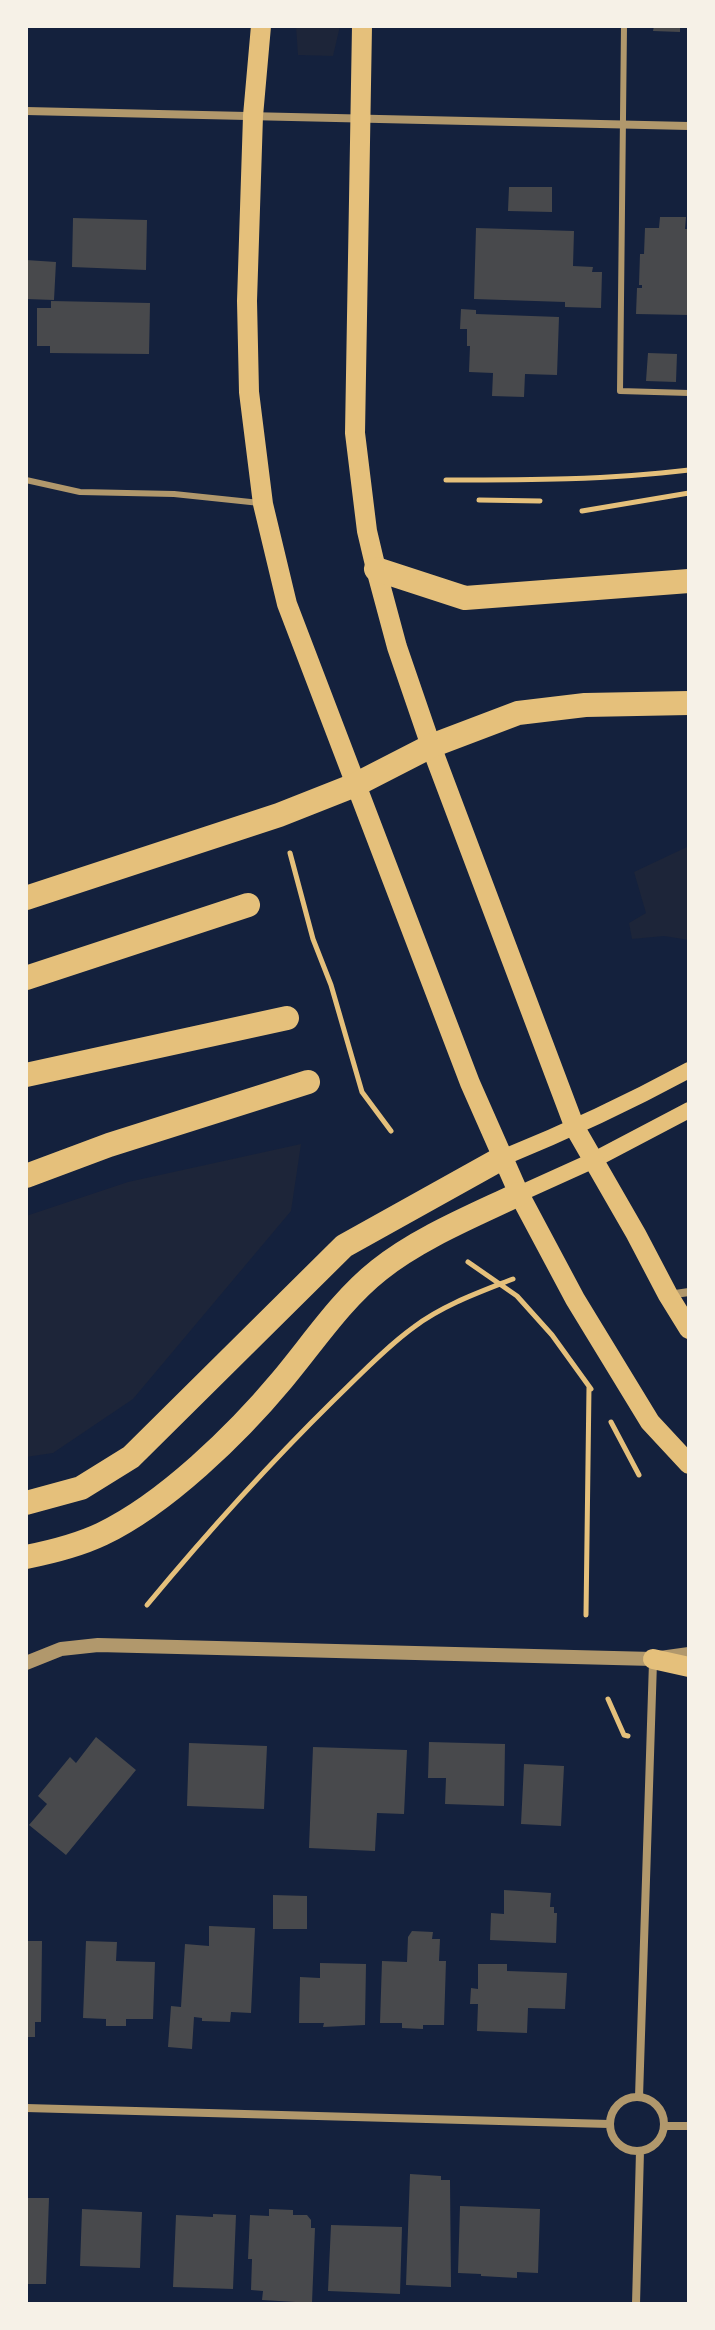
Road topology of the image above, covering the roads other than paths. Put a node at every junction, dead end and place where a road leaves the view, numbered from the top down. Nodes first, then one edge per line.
1 (261, 26) edge
2 (362, 26) edge
3 (624, 26) edge
4 (26, 111) edge
5 (253, 116) junction
6 (360, 118) junction
7 (622, 124) junction
8 (689, 126) edge
9 (689, 393) edge
10 (26, 480) edge
11 (263, 504) junction
12 (376, 569) junction
13 (689, 581) edge
14 (689, 703) edge
15 (431, 746) junction
16 (355, 785) junction
17 (26, 897) edge
18 (248, 905) dead end
19 (26, 978) edge
20 (287, 1018) dead end
21 (689, 1070) edge
22 (26, 1075) edge
23 (308, 1082) dead end
24 (689, 1110) edge
25 (575, 1128) junction
26 (502, 1158) junction
27 (592, 1161) junction
28 (26, 1176) edge
29 (519, 1194) junction
30 (689, 1292) edge
31 (668, 1295) junction
32 (689, 1329) edge
33 (689, 1464) edge
34 (26, 1503) edge
35 (26, 1557) edge
36 (689, 1654) edge
37 (653, 1659) junction
38 (26, 1663) edge
39 (689, 1667) edge
40 (639, 2097) junction
41 (26, 2108) edge
42 (609, 2124) junction
43 (664, 2126) junction
44 (689, 2126) edge
45 (640, 2151) junction
46 (636, 2304) edge

1 - 5 main road
2 - 6 main road
3 - 7 lane
4 - 5 street
5 - 6 street
5 - 11 main road
6 - 7 street
6 - 12 main road
7 - 8 street
7 - 9 lane
10 - 11 lane
11 - 16 main road
12 - 13 highway
12 - 15 main road
14 - 15 highway
15 - 16 highway
15 - 25 main road
16 - 17 highway
16 - 26 main road
18 - 19 highway
20 - 22 highway
21 - 25 main road
23 - 28 highway
24 - 27 main road
25 - 26 main road
25 - 27 main road
26 - 29 main road
26 - 34 highway
27 - 29 main road
27 - 31 main road
29 - 33 main road
29 - 35 highway
30 - 31 street
31 - 32 main road
36 - 37 street
37 - 38 street
37 - 39 main road
37 - 40 street
40 - 42 street
40 - 43 street
41 - 42 street
42 - 45 street
43 - 44 street
43 - 45 street
45 - 46 street

